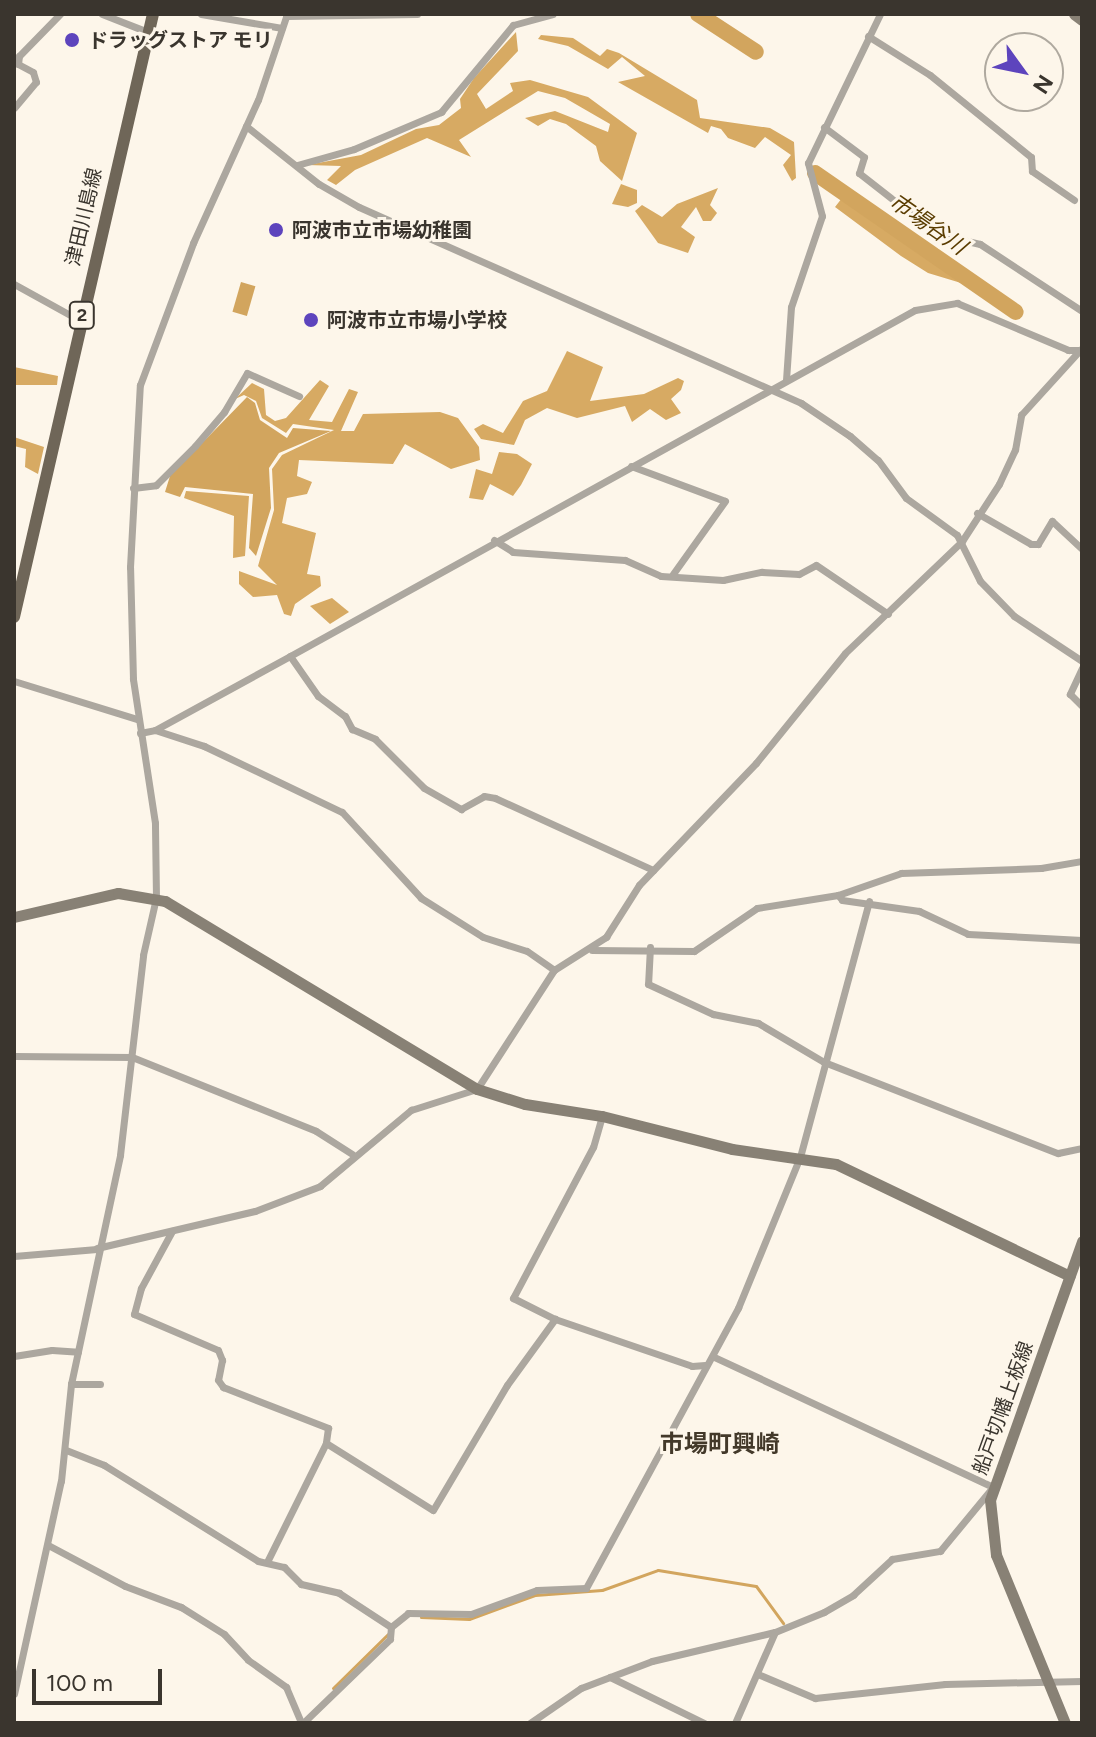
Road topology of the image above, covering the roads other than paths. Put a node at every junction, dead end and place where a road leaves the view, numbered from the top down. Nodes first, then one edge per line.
1 (60, 14) edge
2 (102, 14) edge
3 (153, 14) edge
4 (201, 14) edge
5 (417, 14) edge
6 (553, 14) edge
7 (880, 14) edge
8 (1074, 14) edge
9 (286, 15) edge
10 (1082, 20) edge
11 (282, 28) junction
12 (148, 32) junction
13 (868, 36) junction
14 (14, 108) edge
15 (246, 126) junction
16 (824, 127) junction
17 (297, 165) junction
18 (1074, 200) dead end
19 (14, 284) edge
20 (1082, 311) edge
21 (81, 321) junction
22 (1081, 350) edge
23 (786, 380) junction
24 (772, 388) junction
25 (299, 396) dead end
26 (631, 466) junction
27 (133, 488) junction
28 (977, 513) junction
29 (494, 540) junction
30 (962, 541) junction
31 (1082, 549) edge
32 (673, 574) junction
33 (16, 599) edge
34 (888, 614) junction
35 (14, 617) edge
36 (290, 656) junction
37 (1082, 661) edge
38 (1082, 668) edge
39 (14, 681) edge
40 (1082, 706) edge
41 (137, 719) junction
42 (155, 730) junction
43 (140, 733) junction
44 (1082, 861) edge
45 (653, 870) junction
46 (838, 895) junction
47 (156, 898) junction
48 (869, 901) junction
49 (14, 917) edge
50 (1082, 940) edge
51 (650, 947) junction
52 (592, 950) junction
53 (554, 970) junction
54 (14, 1056) edge
55 (132, 1057) junction
56 (824, 1062) junction
57 (477, 1089) junction
58 (602, 1116) junction
59 (1082, 1148) edge
60 (352, 1154) junction
61 (800, 1157) junction
62 (172, 1231) junction
63 (1082, 1241) edge
64 (97, 1249) junction
65 (14, 1256) edge
66 (1070, 1276) junction
67 (1082, 1282) edge
68 (555, 1319) junction
69 (78, 1352) junction
70 (14, 1356) edge
71 (714, 1357) junction
72 (705, 1365) junction
73 (71, 1384) junction
74 (100, 1384) dead end
75 (326, 1443) junction
76 (66, 1450) junction
77 (993, 1487) junction
78 (48, 1545) junction
79 (268, 1560) junction
80 (392, 1629) junction
81 (775, 1632) junction
82 (760, 1675) junction
83 (610, 1677) junction
84 (1049, 1681) junction
85 (1082, 1681) edge
86 (14, 1694) edge
87 (302, 1723) edge
88 (530, 1723) edge
89 (704, 1723) edge
90 (735, 1723) edge
91 (1065, 1723) edge

1 - 14 street
2 - 12 street
3 - 12 main road, 津田川島線 / 2
4 - 11 street
5 - 9 street
6 - 17 street
7 - 13 street
8 - 10 street
9 - 11 street
11 - 15 street
12 - 21 main road, 津田川島線 / 2
13 - 16 street
13 - 18 street
15 - 17 street
15 - 27 street
16 - 20 street
16 - 23 street
17 - 24 street
19 - 21 street
21 - 33 main road, 津田川島線 / 2
22 - 23 street
22 - 28 street
23 - 24 street
24 - 26 street
24 - 30 street
25 - 27 street
26 - 29 street
26 - 32 street
27 - 41 street
28 - 30 street
28 - 31 street
29 - 32 street
29 - 36 street
30 - 34 street
30 - 37 street
32 - 34 street
33 - 35 main road, 津田川島線 / 2
34 - 45 street
36 - 42 street
36 - 45 street
38 - 40 street
39 - 41 street
41 - 43 street
42 - 43 street
42 - 53 street
43 - 47 street
44 - 46 street
45 - 52 street
46 - 48 street
46 - 51 street
47 - 49 street
47 - 55 street
47 - 57 street
48 - 50 street
48 - 56 street
51 - 52 street
51 - 56 street
52 - 53 street
53 - 57 street
54 - 55 street
55 - 60 street
55 - 64 street
56 - 59 street
56 - 61 street
57 - 58 street
57 - 60 street
58 - 61 street
58 - 68 street
60 - 62 street
61 - 66 street
61 - 71 street
62 - 64 street
62 - 75 street
63 - 66 street, 船戸切幡上板線
64 - 65 street
64 - 69 street
66 - 67 street
66 - 77 street, 船戸切幡上板線
68 - 72 street
68 - 75 street
69 - 70 street
69 - 73 street
71 - 72 street
71 - 77 street
72 - 80 street
73 - 74 street
73 - 76 street
75 - 79 street
76 - 78 street
76 - 79 street
77 - 81 street
77 - 84 street, 船戸切幡上板線
78 - 86 street
78 - 87 street
79 - 80 street
80 - 87 street
81 - 82 street
81 - 83 street
82 - 84 street
82 - 90 street
83 - 88 street
83 - 89 street
84 - 85 street
84 - 91 street, 船戸切幡上板線

